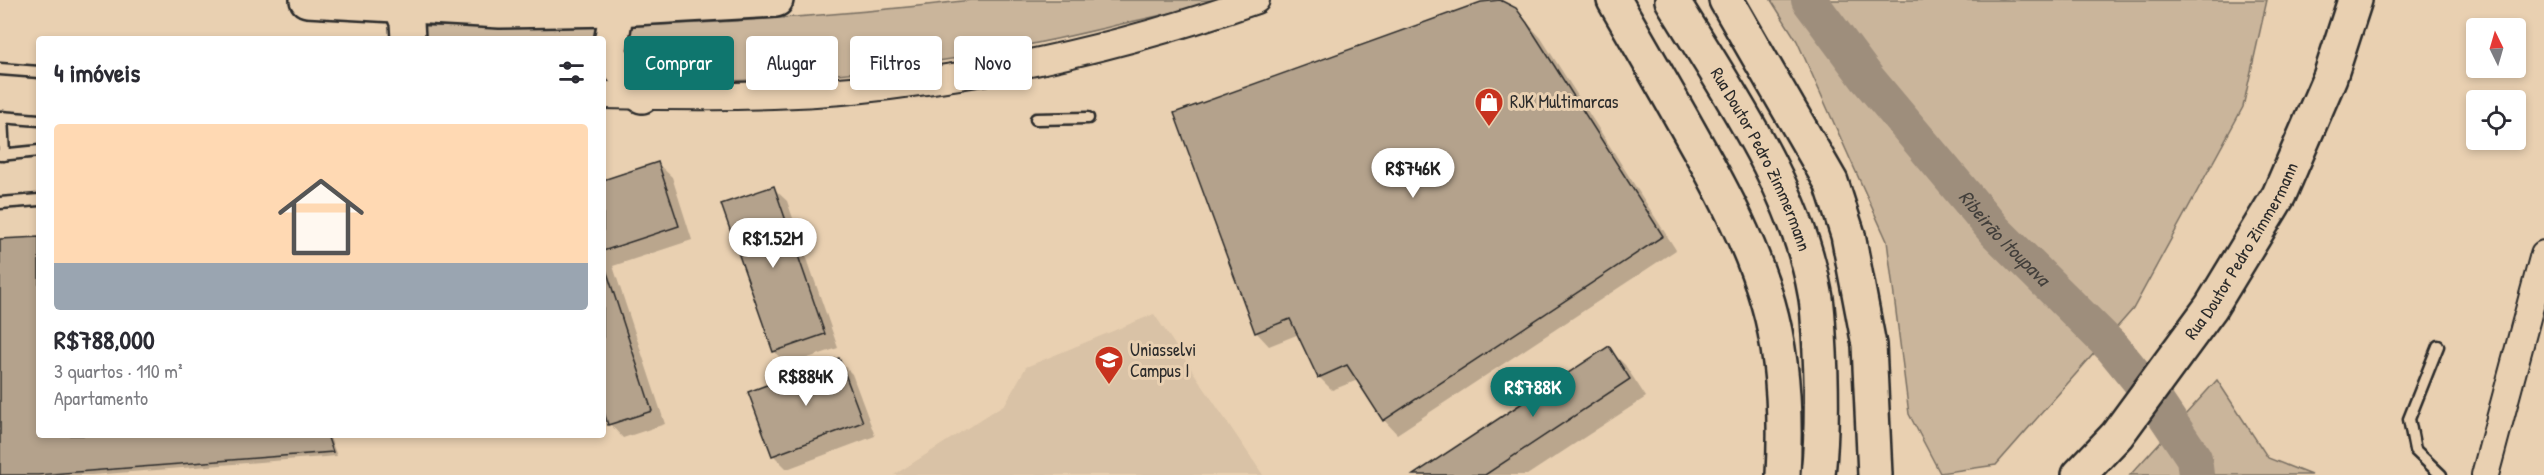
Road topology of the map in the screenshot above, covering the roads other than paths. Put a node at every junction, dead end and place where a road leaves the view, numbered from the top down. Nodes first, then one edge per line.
1 (307, 0) edge
2 (776, 0) edge
3 (1256, 0) edge
4 (1614, 0) edge
5 (1672, 0) edge
6 (1726, 0) edge
7 (2355, 0) edge
8 (400, 5) junction
9 (617, 9) junction
10 (408, 36) edge
11 (606, 58) edge
12 (0, 69) edge
13 (36, 72) edge
14 (606, 95) edge
15 (642, 96) junction
16 (1, 117) edge
17 (1088, 118) dead end
18 (1036, 119) dead end
19 (36, 120) edge
20 (36, 151) edge
21 (2, 155) edge
22 (36, 200) edge
23 (0, 203) edge
24 (2544, 254) edge
25 (2438, 346) dead end
26 (1783, 475) edge
27 (1818, 475) edge
28 (1875, 475) edge
29 (2079, 475) edge
30 (2441, 475) edge
31 (2485, 475) edge

1 - 8 main road
2 - 9 main road
3 - 15 street
4 - 26 main road
5 - 27 main road, Rua Doutor Pedro Zimmermann
6 - 28 main road
7 - 29 main road, Rua Doutor Pedro Zimmermann
8 - 9 main road
8 - 10 main road
9 - 11 main road
11 - 15 main road
12 - 13 lane
14 - 15 street
16 - 19 lane
16 - 21 lane
17 - 18 lane
20 - 21 lane
22 - 23 lane
24 - 31 street
25 - 30 lane

